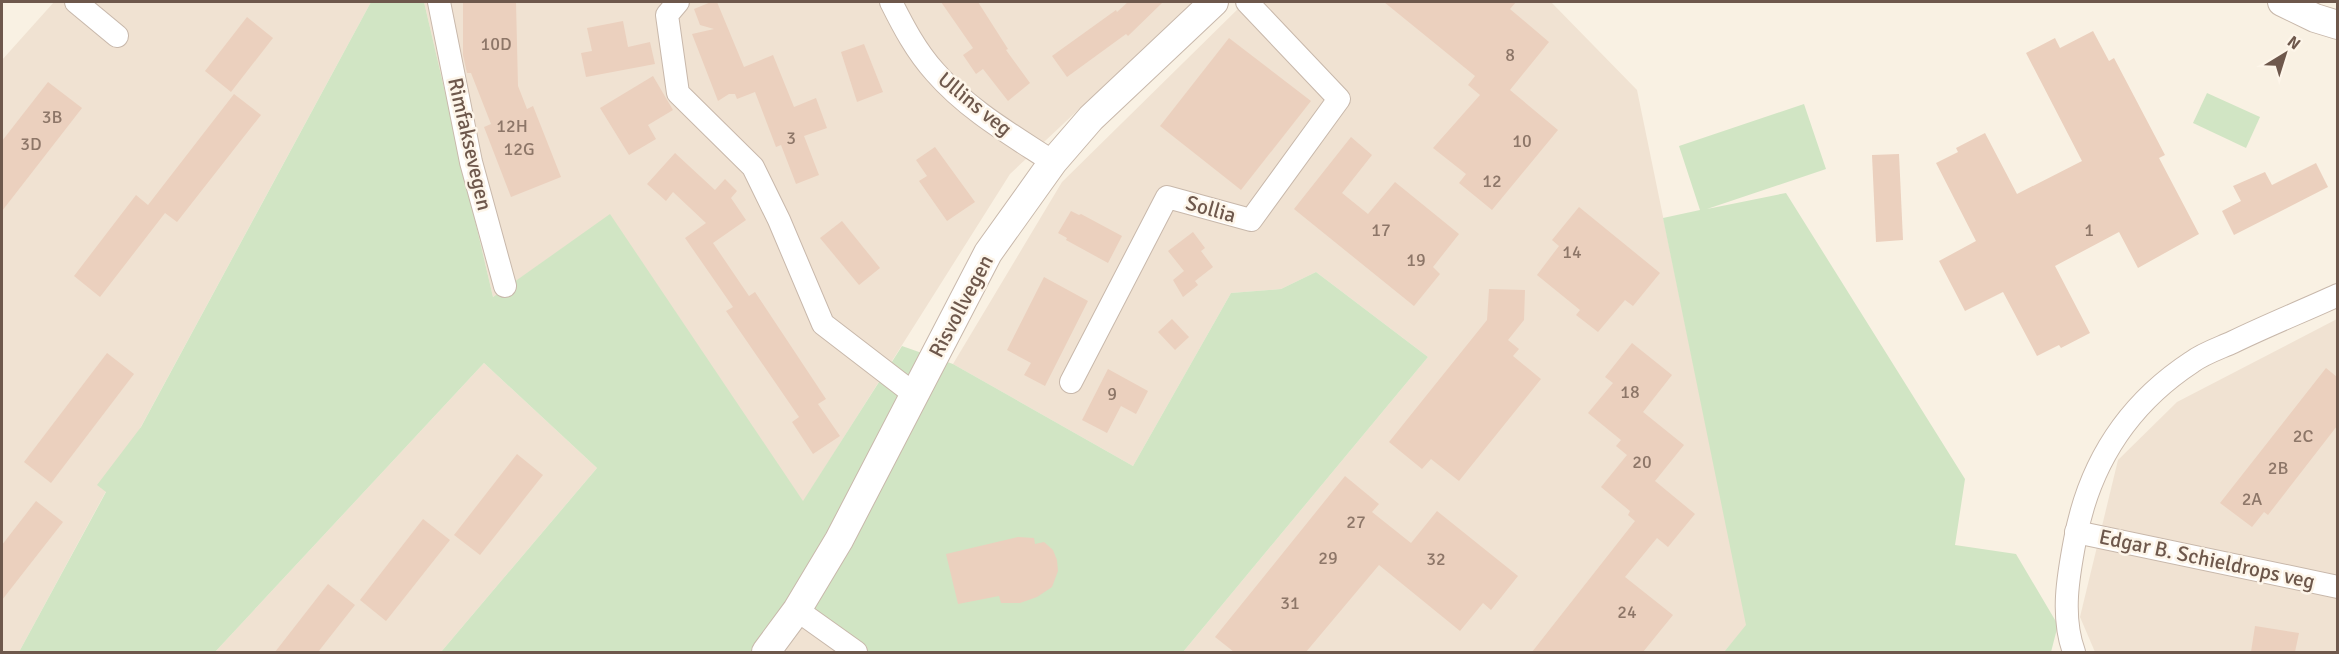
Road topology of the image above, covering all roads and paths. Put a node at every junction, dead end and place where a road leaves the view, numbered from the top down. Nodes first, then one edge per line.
1 (76, 2) edge
2 (439, 2) edge
3 (678, 2) edge
4 (891, 2) edge
5 (1214, 2) edge
6 (1247, 2) edge
7 (2282, 2) edge
8 (2337, 25) edge
9 (117, 36) dead end
10 (1053, 162) junction
11 (505, 286) dead end
12 (2337, 295) edge
13 (1071, 382) dead end
14 (914, 394) junction
15 (2076, 532) junction
16 (2337, 587) edge
17 (797, 610) junction
18 (766, 652) edge
19 (856, 652) edge
20 (2074, 652) edge

1 - 9 street
2 - 11 street, Rimfaksevegen
3 - 14 street
4 - 10 street, Ullins veg
5 - 10 street, Risvollvegen
6 - 13 street, Sollia
7 - 8 street
10 - 14 street, Risvollvegen
12 - 15 street, Edgar B. Schieldrops veg
14 - 17 street, Risvollvegen
15 - 16 street, Edgar B. Schieldrops veg
15 - 20 street, Edgar B. Schieldrops veg
17 - 18 street, Risvollvegen
17 - 19 street

